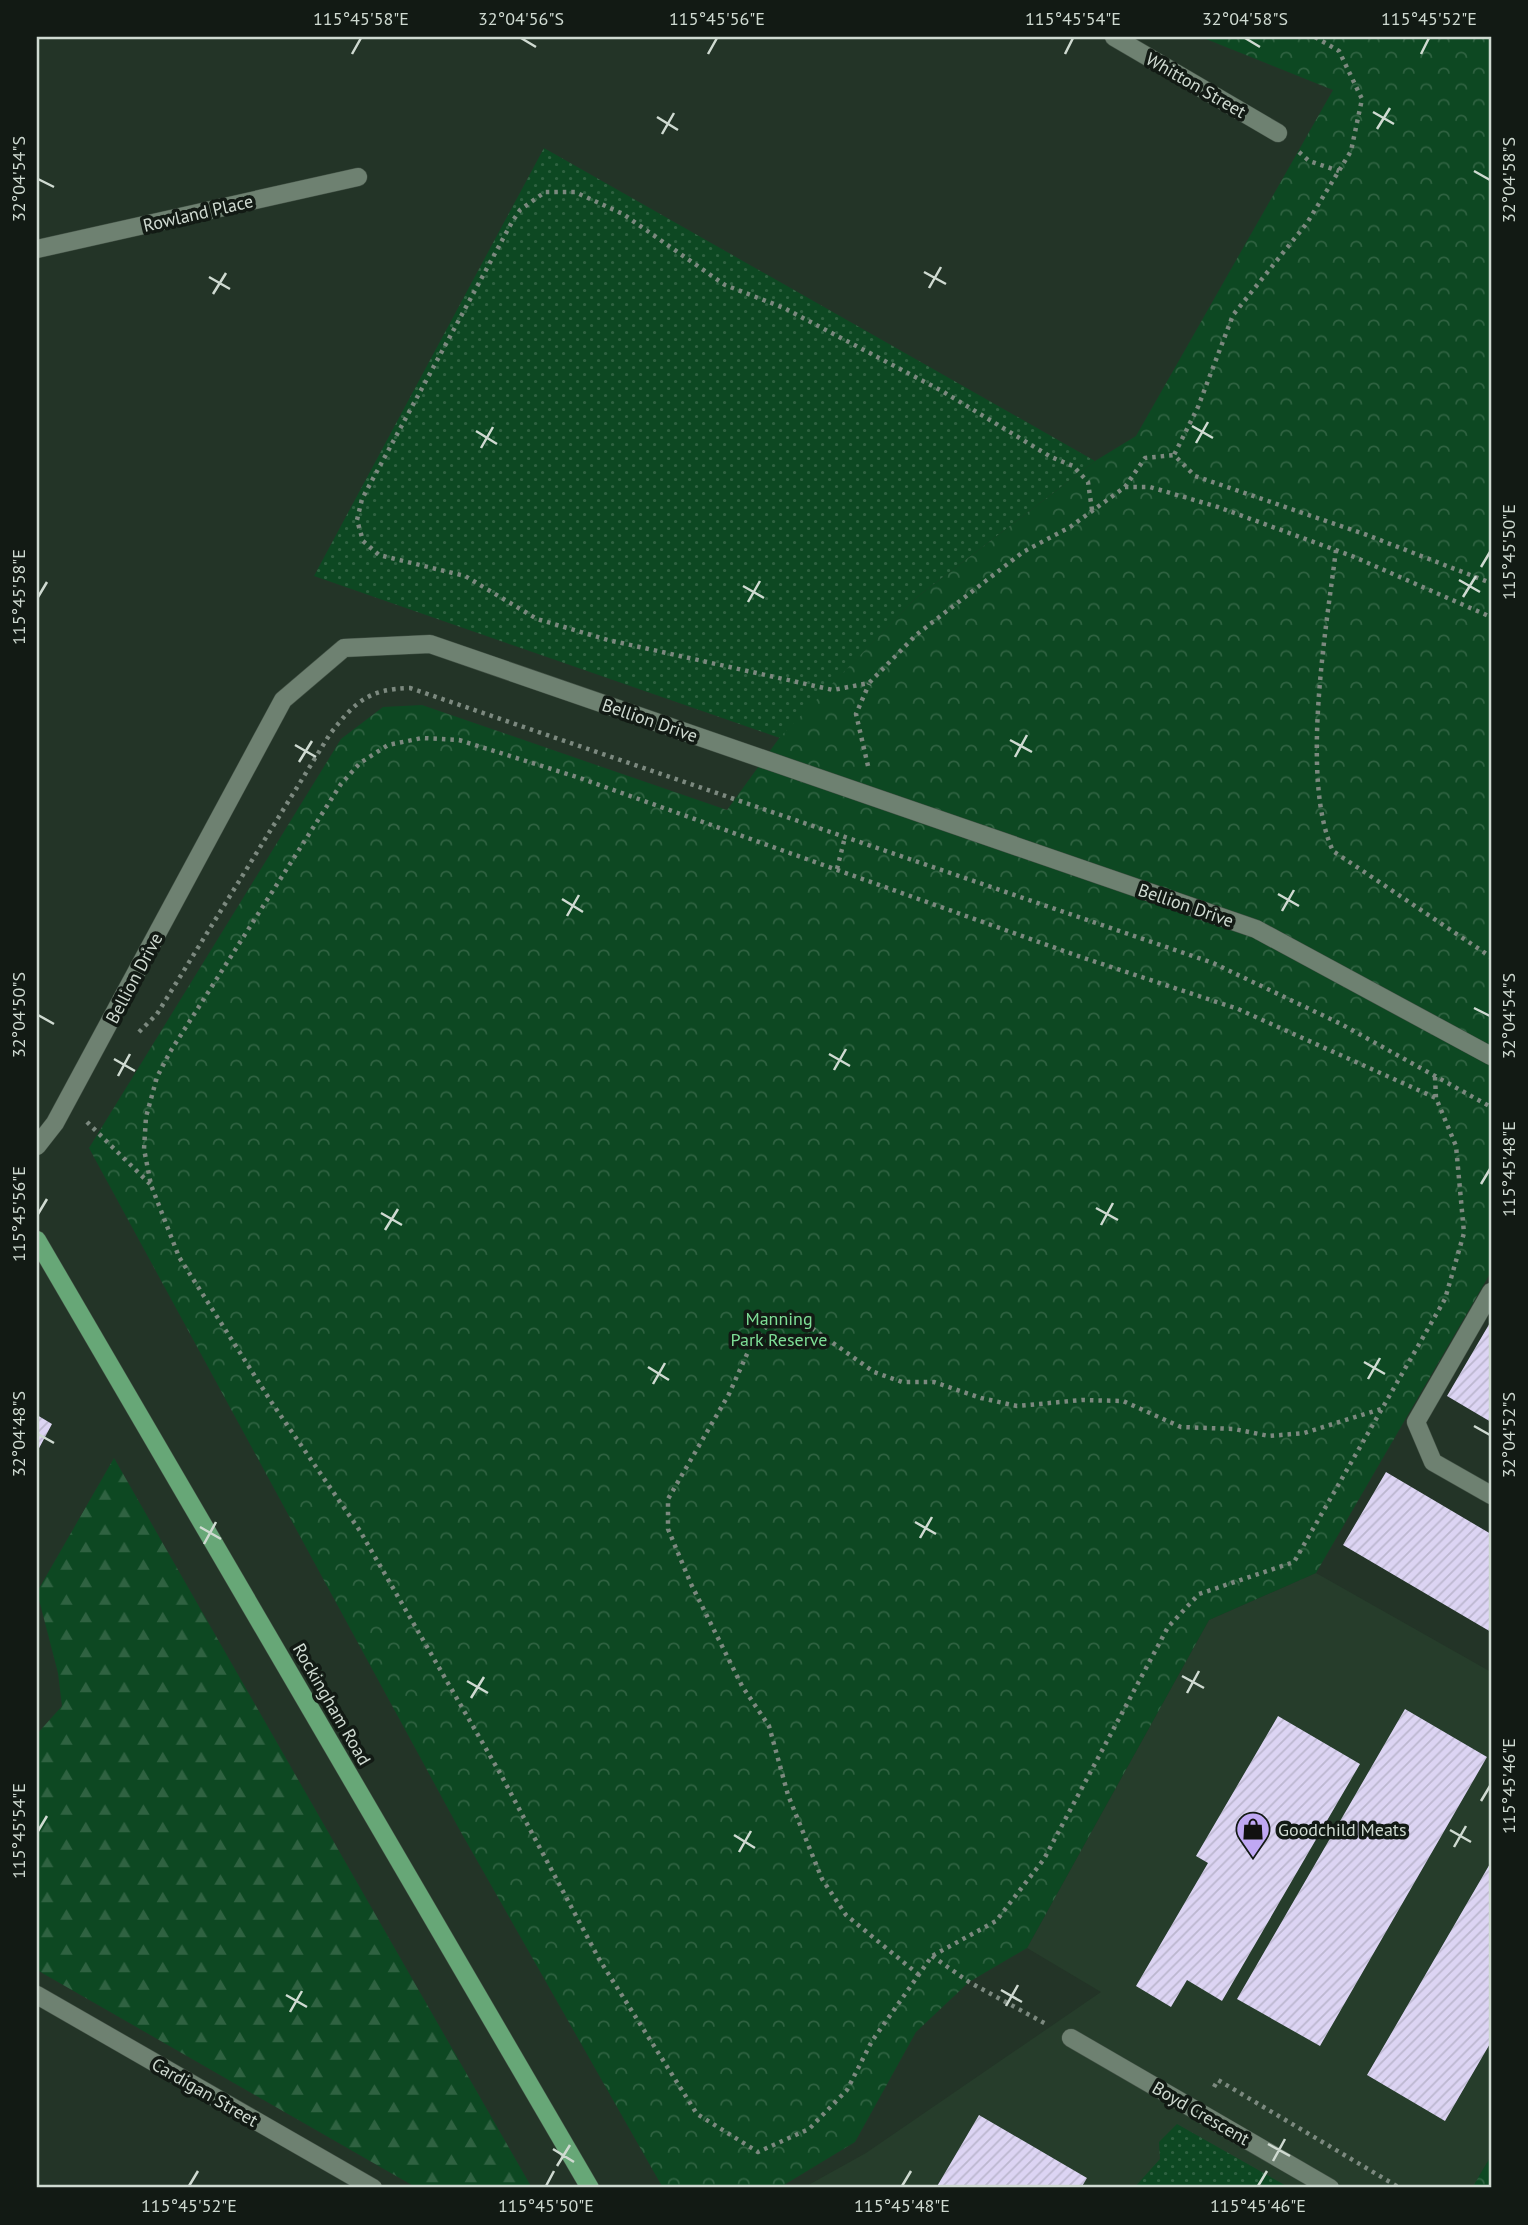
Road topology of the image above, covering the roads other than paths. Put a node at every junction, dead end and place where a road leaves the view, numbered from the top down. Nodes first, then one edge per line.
1 (1114, 37) edge
2 (1278, 133) road end
3 (358, 177) dead end
4 (37, 248) edge
5 (1491, 1056) edge
6 (37, 1146) edge
7 (37, 1240) edge
8 (1491, 1292) edge
9 (1491, 1495) edge
10 (37, 1995) edge
11 (1071, 2038) road end
12 (373, 2188) edge
13 (590, 2188) edge
14 (1330, 2188) edge

1 - 2 street, Whitton Street
3 - 4 street, Rowland Place
5 - 6 street, Bellion Drive
7 - 13 main road, Rockingham Road
8 - 9 street
10 - 12 street, Cardigan Street
11 - 14 street, Boyd Crescent

